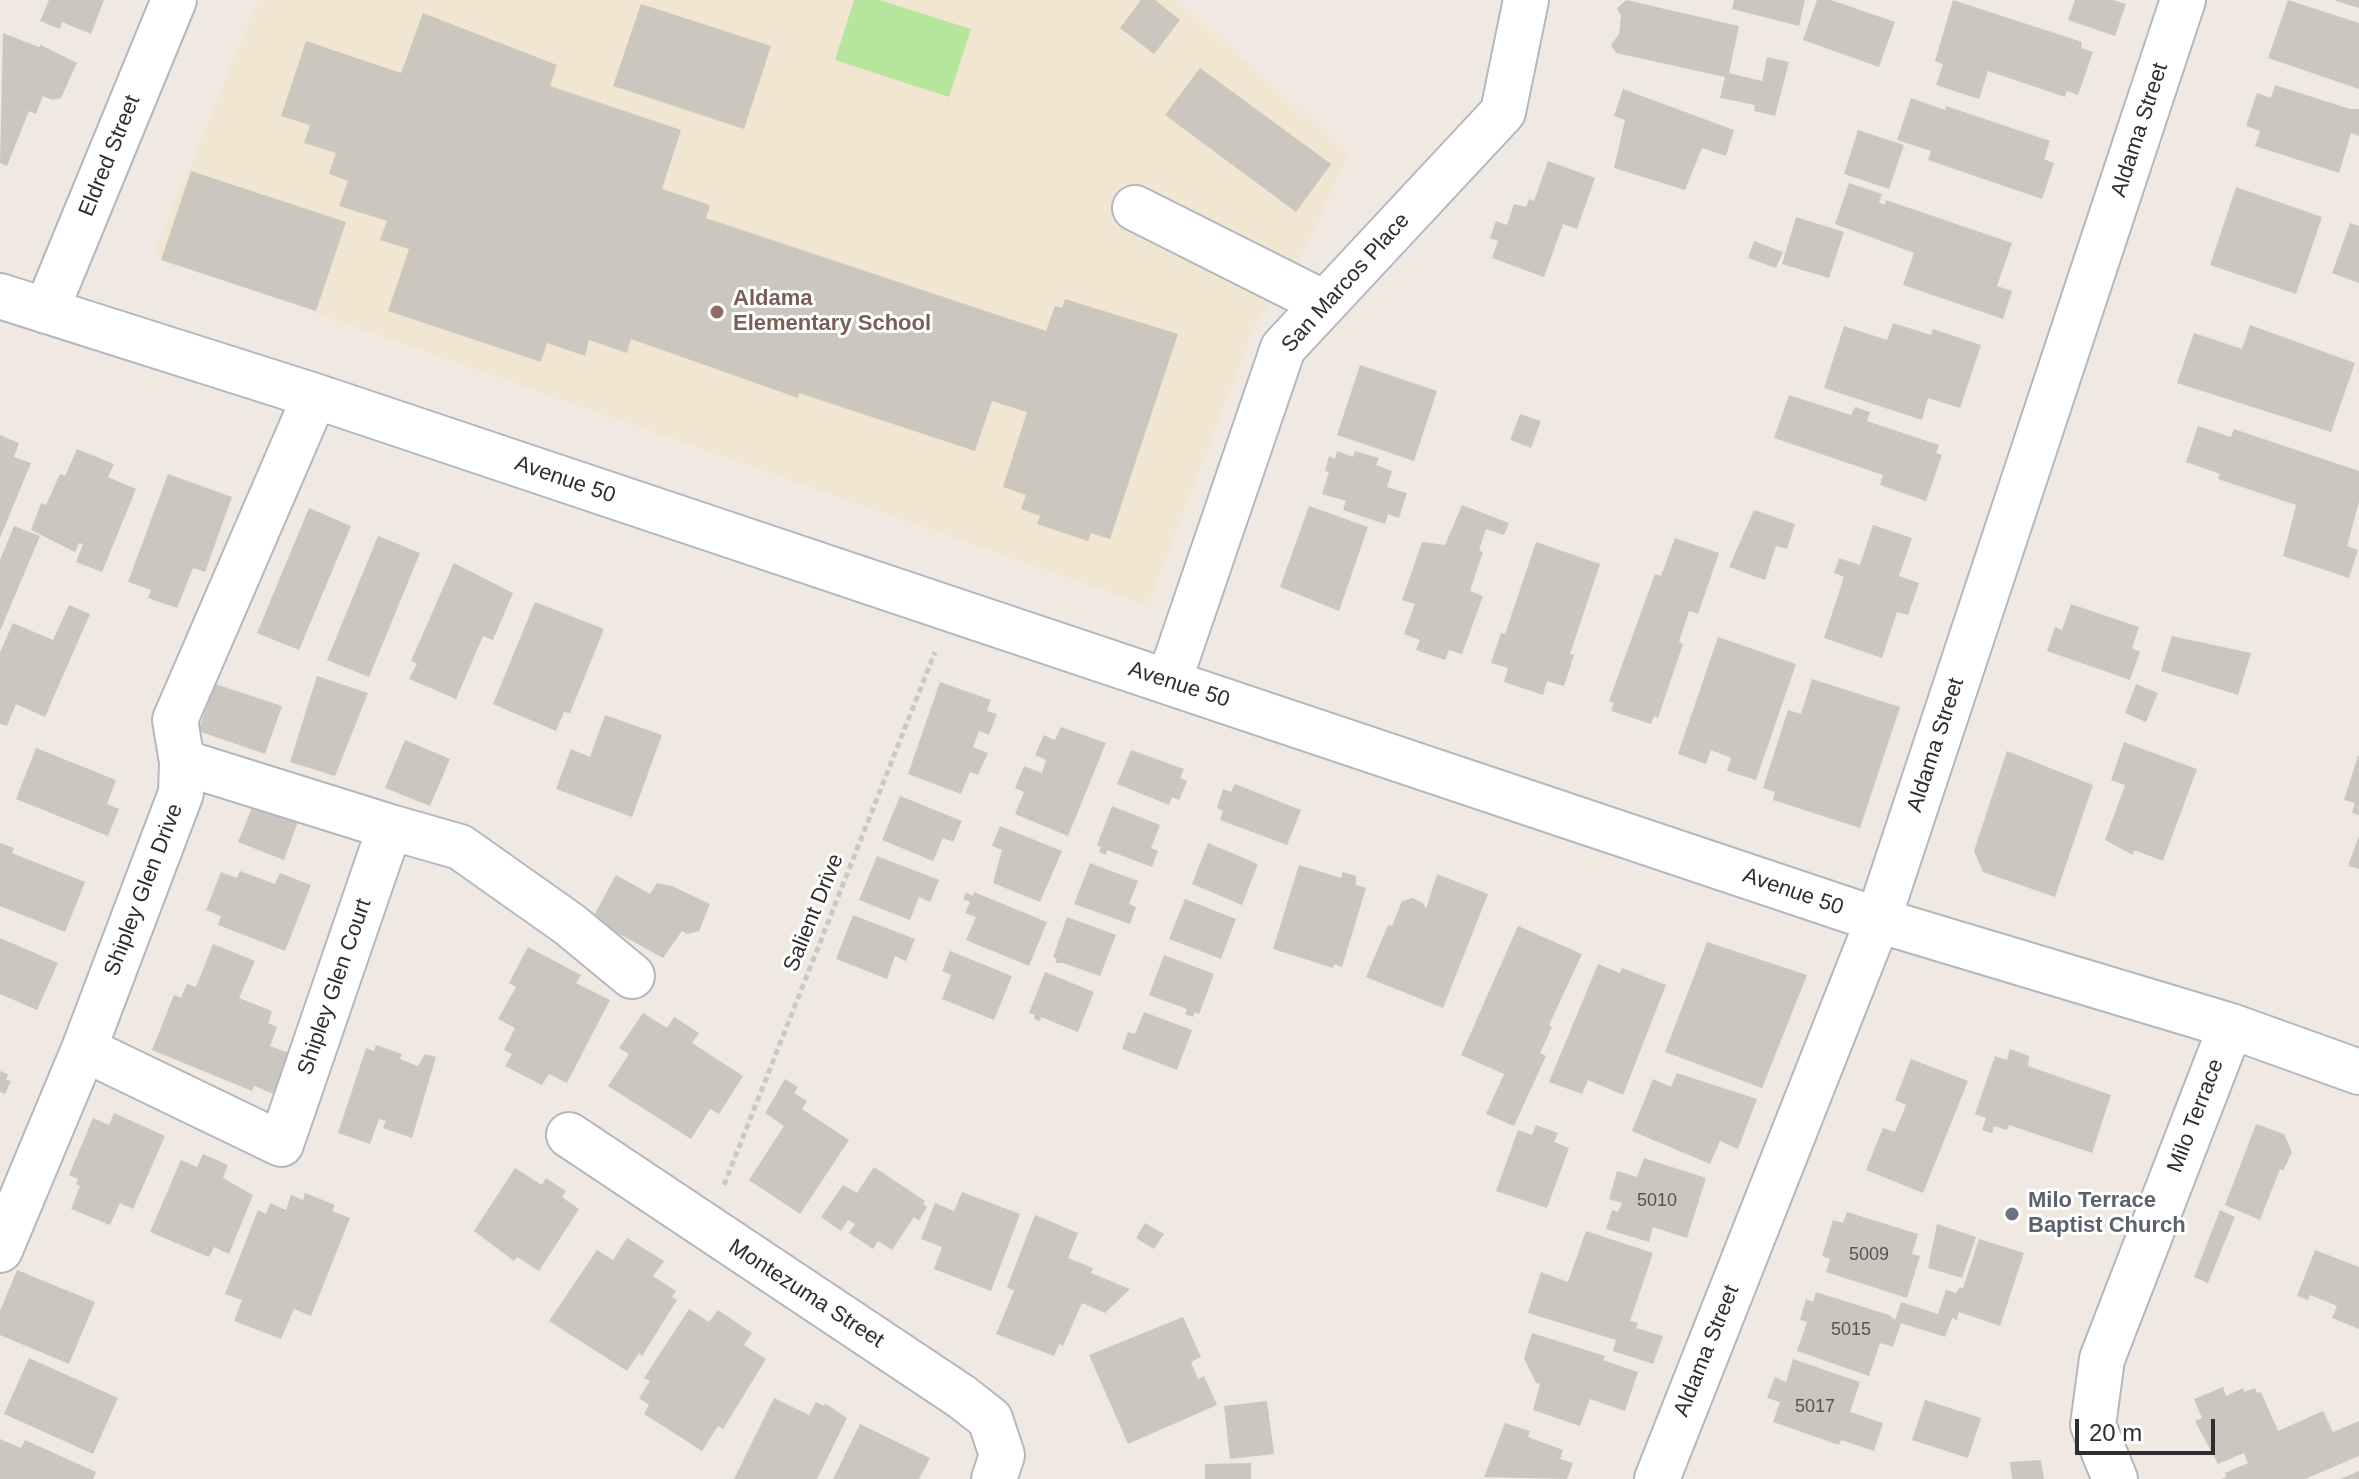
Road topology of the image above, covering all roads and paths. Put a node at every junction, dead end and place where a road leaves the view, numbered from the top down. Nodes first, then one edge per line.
1 (174, 0) edge
2 (1526, 0) edge
3 (2183, 0) edge
4 (1135, 208) dead end
5 (0, 296) edge
6 (1324, 303) junction
7 (46, 311) junction
8 (315, 396) junction
9 (952, 610) junction
10 (1169, 681) junction
11 (182, 762) junction
12 (390, 827) junction
13 (1878, 920) junction
14 (632, 976) dead end
15 (2231, 1026) junction
16 (84, 1049) junction
17 (2359, 1072) edge
18 (569, 1135) dead end
19 (707, 1228) junction
20 (0, 1250) edge
21 (994, 1479) edge
22 (1657, 1479) edge
23 (2115, 1479) edge

1 - 7 street, Eldred Street
2 - 6 street, San Marcos Place
3 - 13 street, Aldama Street
4 - 6 street
5 - 7 street, Avenue 50
6 - 10 street, San Marcos Place
7 - 8 street, Avenue 50
8 - 9 street, Avenue 50
8 - 11 street, Shipley Glen Drive
9 - 10 street, Avenue 50
9 - 19 path, Salient Drive
10 - 13 street, Avenue 50
11 - 12 street
11 - 16 street, Shipley Glen Drive
12 - 14 street
12 - 16 street, Shipley Glen Court
13 - 15 street, Avenue 50
13 - 22 street, Aldama Street
15 - 17 street, Avenue 50
15 - 23 street, Milo Terrace
16 - 20 street, Shipley Glen Drive
18 - 19 street, Montezuma Street
19 - 21 street, Montezuma Street

